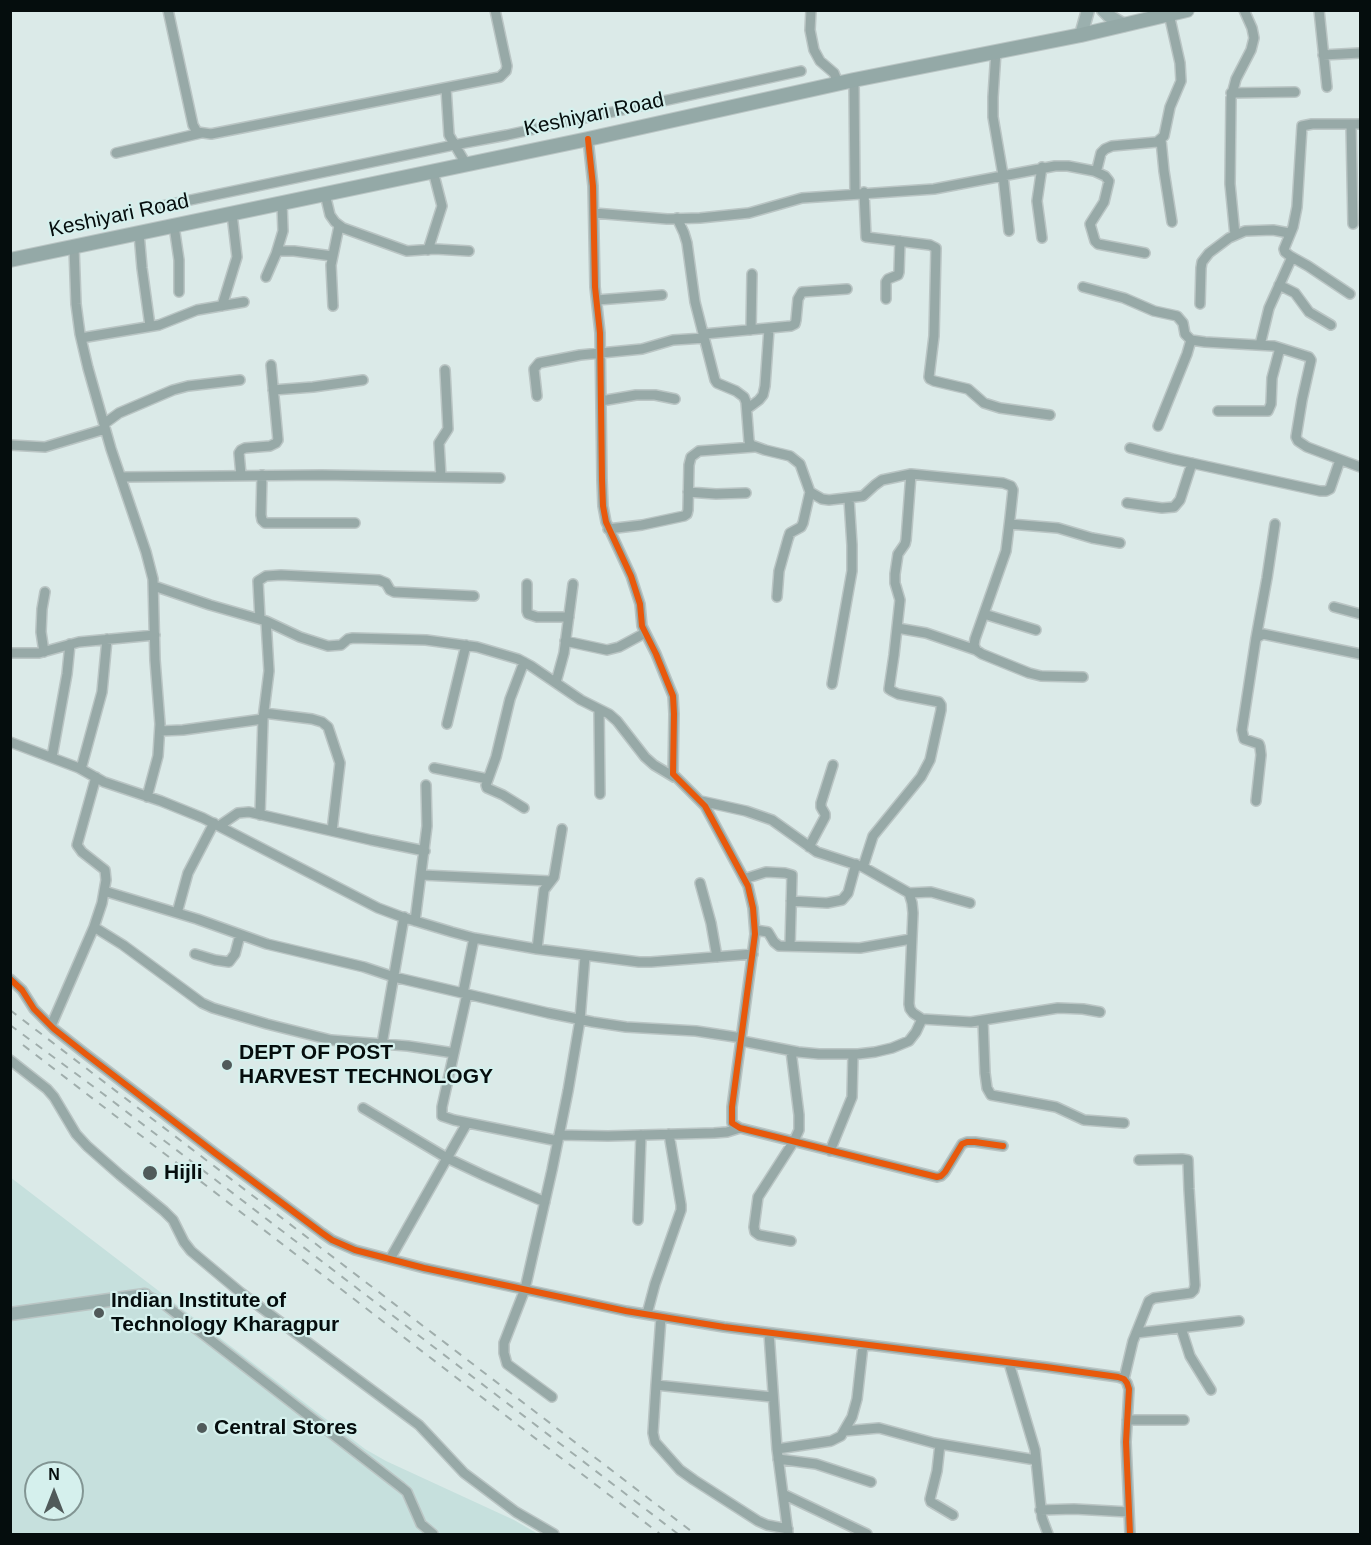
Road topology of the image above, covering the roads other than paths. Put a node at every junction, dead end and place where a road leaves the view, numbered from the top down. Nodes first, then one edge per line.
1 (168, 10) edge
2 (495, 10) edge
3 (811, 10) edge
4 (1088, 10) edge
5 (1103, 10) edge
6 (1187, 10) edge
7 (1244, 10) edge
8 (1319, 10) edge
9 (1169, 14) junction
10 (1124, 25) junction
11 (1081, 34) junction
12 (996, 51) junction
13 (1360, 53) edge
14 (1323, 55) junction
15 (801, 71) dead end
16 (854, 80) junction
17 (838, 84) junction
18 (1327, 87) dead end
19 (446, 88) junction
20 (1295, 92) dead end
21 (1232, 93) junction
22 (1356, 124) edge
23 (201, 133) junction
24 (588, 139) junction
25 (1161, 140) junction
26 (454, 145) junction
27 (116, 153) dead end
28 (466, 164) junction
29 (1042, 167) junction
30 (433, 171) junction
31 (1094, 171) junction
32 (1003, 175) junction
33 (1356, 175) edge
34 (860, 193) junction
35 (325, 194) junction
36 (282, 203) junction
37 (152, 208) dead end
38 (594, 213) junction
39 (232, 214) junction
40 (677, 218) junction
41 (1172, 222) dead end
42 (1353, 224) dead end
43 (174, 226) junction
44 (339, 226) junction
45 (1009, 231) dead end
46 (139, 233) junction
47 (1290, 233) junction
48 (1235, 235) junction
49 (1042, 238) dead end
50 (900, 241) junction
51 (74, 247) junction
52 (277, 250) junction
53 (428, 250) junction
54 (469, 251) dead end
55 (1145, 253) dead end
56 (332, 256) junction
57 (1292, 257) junction
58 (10, 260) edge
59 (752, 274) dead end
60 (266, 277) dead end
61 (1279, 285) junction
62 (1083, 287) dead end
63 (847, 289) dead end
64 (179, 292) dead end
65 (1350, 294) dead end
66 (662, 295) dead end
67 (886, 299) dead end
68 (597, 300) junction
69 (244, 302) dead end
70 (1200, 304) dead end
71 (222, 306) junction
72 (333, 306) dead end
73 (1331, 325) dead end
74 (150, 326) junction
75 (769, 329) junction
76 (751, 330) junction
77 (704, 336) junction
78 (81, 338) junction
79 (1191, 340) junction
80 (1260, 345) junction
81 (1280, 348) junction
82 (600, 353) junction
83 (271, 365) dead end
84 (445, 370) dead end
85 (240, 380) dead end
86 (363, 380) dead end
87 (273, 390) junction
88 (537, 396) dead end
89 (675, 399) dead end
90 (601, 401) junction
91 (747, 409) junction
92 (1218, 411) dead end
93 (1050, 415) dead end
94 (1158, 426) dead end
95 (105, 427) junction
96 (10, 445) edge
97 (754, 447) junction
98 (1131, 448) dead end
99 (1340, 460) junction
100 (1192, 463) junction
101 (1360, 466) edge
102 (911, 474) junction
103 (241, 475) junction
104 (262, 475) junction
105 (121, 477) junction
106 (441, 477) junction
107 (500, 478) dead end
108 (688, 492) junction
109 (810, 492) junction
110 (746, 493) dead end
111 (849, 499) junction
112 (1127, 503) dead end
113 (355, 523) dead end
114 (1010, 524) junction
115 (1275, 524) dead end
116 (608, 530) junction
117 (1120, 543) dead end
118 (527, 584) dead end
119 (573, 584) dead end
120 (154, 586) junction
121 (45, 591) dead end
122 (474, 596) dead end
123 (777, 597) dead end
124 (1334, 607) dead end
125 (984, 614) junction
126 (1360, 614) edge
127 (569, 617) junction
128 (263, 620) junction
129 (897, 628) junction
130 (1036, 630) dead end
131 (645, 633) junction
132 (155, 635) junction
133 (1256, 638) junction
134 (107, 639) junction
135 (565, 641) junction
136 (70, 644) junction
137 (466, 645) junction
138 (976, 650) junction
139 (44, 652) junction
140 (10, 653) edge
141 (1360, 654) edge
142 (524, 663) junction
143 (1083, 677) dead end
144 (556, 682) junction
145 (832, 684) dead end
146 (599, 709) junction
147 (263, 716) junction
148 (447, 724) dead end
149 (160, 731) junction
150 (10, 742) edge
151 (52, 757) junction
152 (833, 765) dead end
153 (435, 768) dead end
154 (81, 769) junction
155 (96, 777) junction
156 (674, 777) junction
157 (488, 779) junction
158 (426, 785) dead end
159 (600, 794) dead end
160 (147, 797) junction
161 (701, 801) junction
162 (1256, 801) dead end
163 (524, 808) dead end
164 (260, 814) junction
165 (216, 825) junction
166 (562, 829) dead end
167 (332, 831) junction
168 (809, 846) junction
169 (425, 851) junction
170 (859, 866) junction
171 (422, 875) junction
172 (744, 879) junction
173 (550, 881) junction
174 (700, 883) dead end
175 (104, 891) junction
176 (909, 893) junction
177 (791, 901) junction
178 (970, 903) dead end
179 (177, 913) junction
180 (404, 918) junction
181 (415, 921) junction
182 (94, 927) junction
183 (755, 930) junction
184 (240, 934) junction
185 (474, 938) junction
186 (911, 939) junction
187 (790, 946) junction
188 (537, 949) junction
189 (195, 954) dead end
190 (753, 954) junction
191 (585, 956) junction
192 (717, 957) junction
193 (394, 976) junction
194 (10, 979) edge
195 (465, 994) junction
196 (1100, 1012) dead end
197 (922, 1018) junction
198 (580, 1020) junction
199 (983, 1020) junction
200 (51, 1026) junction
201 (742, 1039) junction
202 (382, 1044) junction
203 (791, 1051) junction
204 (454, 1053) junction
205 (852, 1054) junction
206 (10, 1060) edge
207 (363, 1108) dead end
208 (467, 1123) junction
209 (1124, 1123) dead end
210 (740, 1128) junction
211 (669, 1134) junction
212 (641, 1135) junction
213 (558, 1138) junction
214 (794, 1142) junction
215 (1002, 1146) dead end
216 (830, 1150) junction
217 (447, 1158) junction
218 (1139, 1160) dead end
219 (545, 1202) junction
220 (638, 1220) dead end
221 (791, 1241) dead end
222 (390, 1259) junction
223 (525, 1289) junction
224 (145, 1295) joint
225 (10, 1314) edge
226 (647, 1314) junction
227 (661, 1317) junction
228 (1239, 1321) dead end
229 (1181, 1328) junction
230 (769, 1333) junction
231 (1136, 1333) junction
232 (863, 1345) junction
233 (1009, 1363) junction
234 (1124, 1379) junction
235 (656, 1385) junction
236 (1211, 1390) dead end
237 (552, 1397) dead end
238 (772, 1397) junction
239 (1127, 1419) junction
240 (1184, 1420) dead end
241 (844, 1431) junction
242 (940, 1444) junction
243 (777, 1454) junction
244 (1036, 1460) junction
245 (871, 1482) dead end
246 (783, 1494) junction
247 (1041, 1510) junction
248 (1129, 1512) junction
249 (953, 1515) dead end
250 (420, 1530) edge
251 (788, 1532) edge
252 (433, 1534) edge
253 (554, 1534) edge
254 (867, 1534) edge
255 (1047, 1534) edge
256 (1130, 1534) edge

1 - 23 street
2 - 19 street
3 - 17 street
4 - 11 street
5 - 10 street
6 - 9 main road, Keshiyari Road
7 - 21 street
8 - 14 street
9 - 10 main road, Keshiyari Road
9 - 25 street
10 - 11 main road, Keshiyari Road
11 - 12 main road, Keshiyari Road
12 - 16 main road, Keshiyari Road
12 - 32 street
13 - 14 street
14 - 18 street
15 - 26 street
16 - 17 main road, Keshiyari Road
16 - 34 street
17 - 24 main road, Keshiyari Road
19 - 23 street
19 - 26 street
20 - 21 street
21 - 48 street
22 - 33 street
22 - 47 street
23 - 27 street
24 - 28 main road, Keshiyari Road
24 - 38 street
25 - 31 street
25 - 41 street
26 - 28 street
26 - 37 street
28 - 30 main road, Keshiyari Road
29 - 31 street
29 - 32 street
29 - 49 street
30 - 35 main road, Keshiyari Road
30 - 53 street
31 - 55 street
32 - 34 street
32 - 45 street
33 - 42 street
34 - 40 street
34 - 50 street
35 - 36 main road, Keshiyari Road
35 - 44 street
36 - 39 main road, Keshiyari Road
36 - 52 street
38 - 40 street
38 - 68 street
39 - 43 main road, Keshiyari Road
39 - 71 street
40 - 77 street
43 - 46 main road, Keshiyari Road
43 - 64 street
44 - 53 street
44 - 56 street
46 - 51 main road, Keshiyari Road
46 - 74 street
47 - 48 street
47 - 57 street
48 - 70 street
50 - 67 street
50 - 93 street
51 - 58 main road, Keshiyari Road
51 - 78 street
52 - 56 street
52 - 60 street
53 - 54 street
56 - 72 street
57 - 61 street
57 - 65 street
59 - 76 street
61 - 73 street
61 - 80 street
62 - 79 street
63 - 75 street
66 - 68 street
68 - 82 street
69 - 71 street
71 - 74 street
74 - 78 street
75 - 76 street
75 - 91 street
76 - 77 street
77 - 82 street
77 - 91 street
78 - 95 street
79 - 80 street
79 - 94 street
80 - 81 street
81 - 92 street
81 - 99 street
82 - 88 street
82 - 90 street
83 - 87 street
84 - 106 street
85 - 95 street
86 - 87 street
87 - 103 street
89 - 90 street
90 - 116 street
91 - 97 street
95 - 96 street
95 - 105 street
97 - 108 street
97 - 109 street
98 - 100 street
99 - 100 street
99 - 101 street
100 - 112 street
102 - 111 street
102 - 114 street
102 - 129 street
103 - 104 street
103 - 105 street
104 - 106 street
104 - 113 street
105 - 120 street
106 - 107 street
108 - 110 street
108 - 116 street
109 - 111 street
109 - 123 street
111 - 145 street
114 - 117 street
114 - 125 street
115 - 133 street
116 - 131 street
118 - 127 street
119 - 127 street
120 - 128 street
120 - 132 street
121 - 139 street
122 - 128 street
124 - 126 street
125 - 130 street
125 - 138 street
127 - 135 street
128 - 137 street
128 - 147 street
129 - 138 street
129 - 170 street
131 - 135 street
131 - 156 street
132 - 134 street
132 - 149 street
133 - 141 street
133 - 162 street
134 - 136 street
134 - 154 street
135 - 144 street
136 - 139 street
136 - 151 street
137 - 142 street
137 - 148 street
138 - 143 street
139 - 140 street
142 - 144 street
142 - 157 street
144 - 146 street
146 - 156 street
146 - 159 street
147 - 149 street
147 - 164 street
147 - 167 street
149 - 160 street
150 - 151 street
151 - 154 street
152 - 168 street
153 - 157 street
154 - 155 street
155 - 160 street
155 - 175 street
156 - 161 street
157 - 163 street
158 - 169 street
160 - 165 street
161 - 168 street
161 - 172 street
164 - 165 street
164 - 167 street
165 - 179 street
165 - 180 street
166 - 173 street
167 - 169 street
168 - 170 street
169 - 171 street
170 - 176 street
170 - 177 street
171 - 173 street
171 - 181 street
172 - 177 street
172 - 183 street
173 - 188 street
174 - 192 street
175 - 179 street
175 - 182 street
176 - 178 street
176 - 186 street
177 - 187 street
179 - 184 street
180 - 181 street
180 - 193 street
181 - 185 street
182 - 200 street
182 - 202 street
183 - 187 street
183 - 190 street
184 - 189 street
184 - 193 street
185 - 188 street
185 - 195 street
186 - 187 street
186 - 197 street
188 - 191 street
190 - 192 street
190 - 201 street
191 - 192 street
191 - 198 street
193 - 195 street
193 - 202 street
194 - 200 street
195 - 198 street
195 - 204 street
196 - 199 street
197 - 199 street
197 - 205 street
198 - 201 street
198 - 213 street
199 - 209 street
200 - 222 street
201 - 203 street
201 - 210 street
202 - 204 street
203 - 205 street
203 - 214 street
204 - 208 street
205 - 216 street
206 - 253 street
207 - 217 street
208 - 213 street
208 - 217 street
210 - 211 street
210 - 214 street
211 - 212 street
211 - 226 street
212 - 213 street
212 - 220 street
213 - 219 street
214 - 216 street
214 - 221 street
215 - 216 street
217 - 219 street
217 - 222 street
218 - 231 street
219 - 223 street
222 - 223 street
223 - 226 street
223 - 237 street
224 - 225 street
224 - 250 street
226 - 227 street
227 - 230 street
227 - 235 street
228 - 229 street
229 - 231 street
229 - 236 street
230 - 232 street
230 - 238 street
231 - 234 street
232 - 233 street
232 - 241 street
233 - 234 street
233 - 244 street
234 - 239 street
235 - 238 street
235 - 251 street
238 - 243 street
239 - 240 street
239 - 248 street
241 - 242 street
241 - 243 street
242 - 244 street
242 - 249 street
243 - 245 street
243 - 246 street
244 - 247 street
246 - 251 street
246 - 254 street
247 - 248 street
247 - 255 street
248 - 256 street
250 - 252 street

